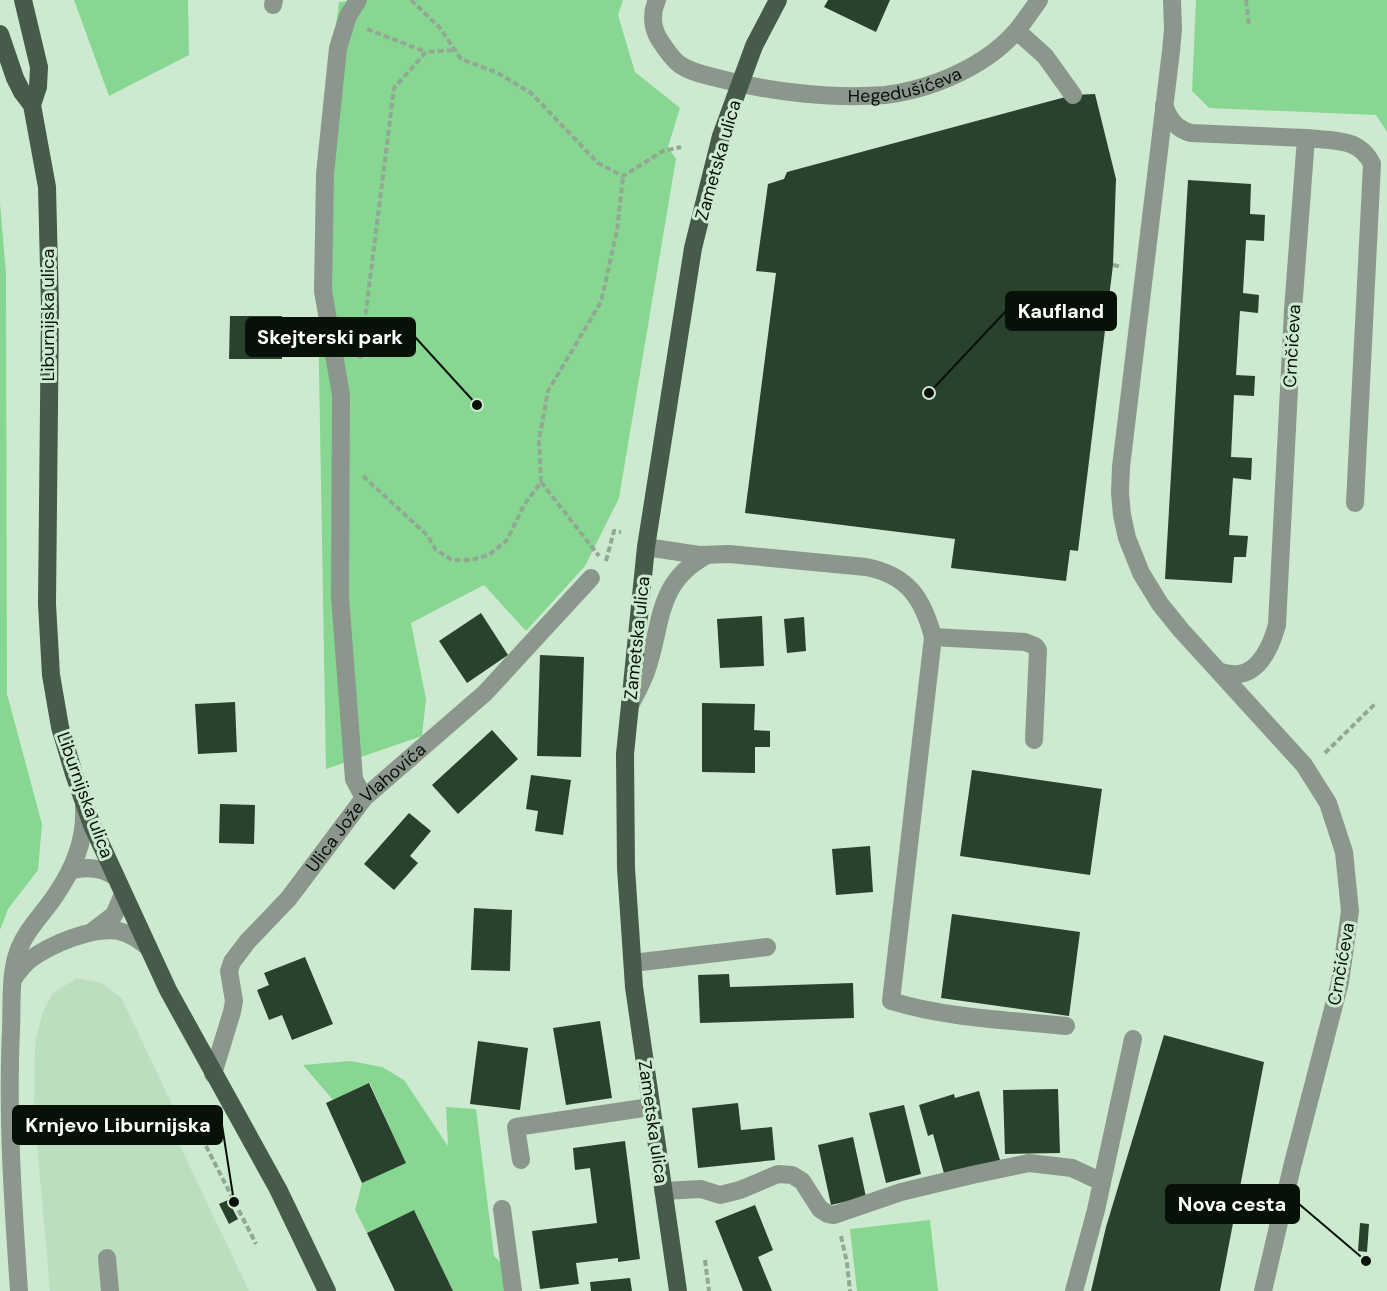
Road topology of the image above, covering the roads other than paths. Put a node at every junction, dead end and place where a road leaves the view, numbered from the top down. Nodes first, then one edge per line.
1 (22, 0) edge
2 (358, 0) edge
3 (657, 0) edge
4 (778, 0) edge
5 (1039, 0) edge
6 (1172, 0) edge
7 (1017, 31) junction
8 (0, 34) edge
9 (740, 84) junction
10 (1074, 95) dead end
11 (32, 105) junction
12 (1164, 105) junction
13 (1306, 138) junction
14 (1355, 503) dead end
15 (646, 547) junction
16 (707, 555) junction
17 (591, 578) dead end
18 (933, 637) junction
19 (1220, 672) junction
20 (630, 705) junction
21 (1034, 740) dead end
22 (364, 798) junction
23 (84, 802) junction
24 (70, 871) junction
25 (119, 886) junction
26 (86, 934) junction
27 (148, 947) junction
28 (767, 947) dead end
29 (633, 963) junction
30 (13, 979) junction
31 (1066, 1026) dead end
32 (1133, 1039) dead end
33 (213, 1074) junction
34 (650, 1107) junction
35 (520, 1160) dead end
36 (1102, 1182) junction
37 (663, 1191) junction
38 (502, 1209) dead end
39 (107, 1258) dead end
40 (19, 1291) edge
41 (110, 1291) edge
42 (327, 1291) edge
43 (513, 1291) edge
44 (678, 1291) edge
45 (1074, 1291) edge
46 (1263, 1291) edge

1 - 11 main road, Liburnijska ulica
2 - 22 street
3 - 9 street, Hegedušićeva
4 - 9 main road, Zametska ulica
5 - 7 street, Hegedušićeva
6 - 12 street, Crnčićeva
7 - 9 street, Hegedušićeva
7 - 10 street
8 - 11 main road, Liburnijska ulica
9 - 15 main road, Zametska ulica
11 - 23 main road, Liburnijska ulica
12 - 13 street
12 - 19 street, Crnčićeva
13 - 14 street
13 - 19 street, Crnčićeva
15 - 16 street
15 - 20 main road, Zametska ulica
16 - 18 street
16 - 20 street
17 - 22 street, Ulica Jože Vlahovića
18 - 21 street
18 - 31 street
19 - 46 street, Crnčićeva
20 - 29 main road, Zametska ulica
22 - 33 street, Ulica Jože Vlahovića
23 - 24 street
23 - 25 main road, Liburnijska ulica
24 - 25 street
24 - 30 street
25 - 26 street
25 - 27 main road, Liburnijska ulica
26 - 27 street
26 - 30 street
27 - 33 main road, Liburnijska ulica
28 - 29 street
29 - 34 main road, Zametska ulica
30 - 40 street
32 - 36 street
33 - 42 main road, Liburnijska ulica
34 - 35 street
34 - 37 main road, Zametska ulica
36 - 37 street
36 - 45 street
37 - 44 main road, Zametska ulica
38 - 43 street
39 - 41 street

